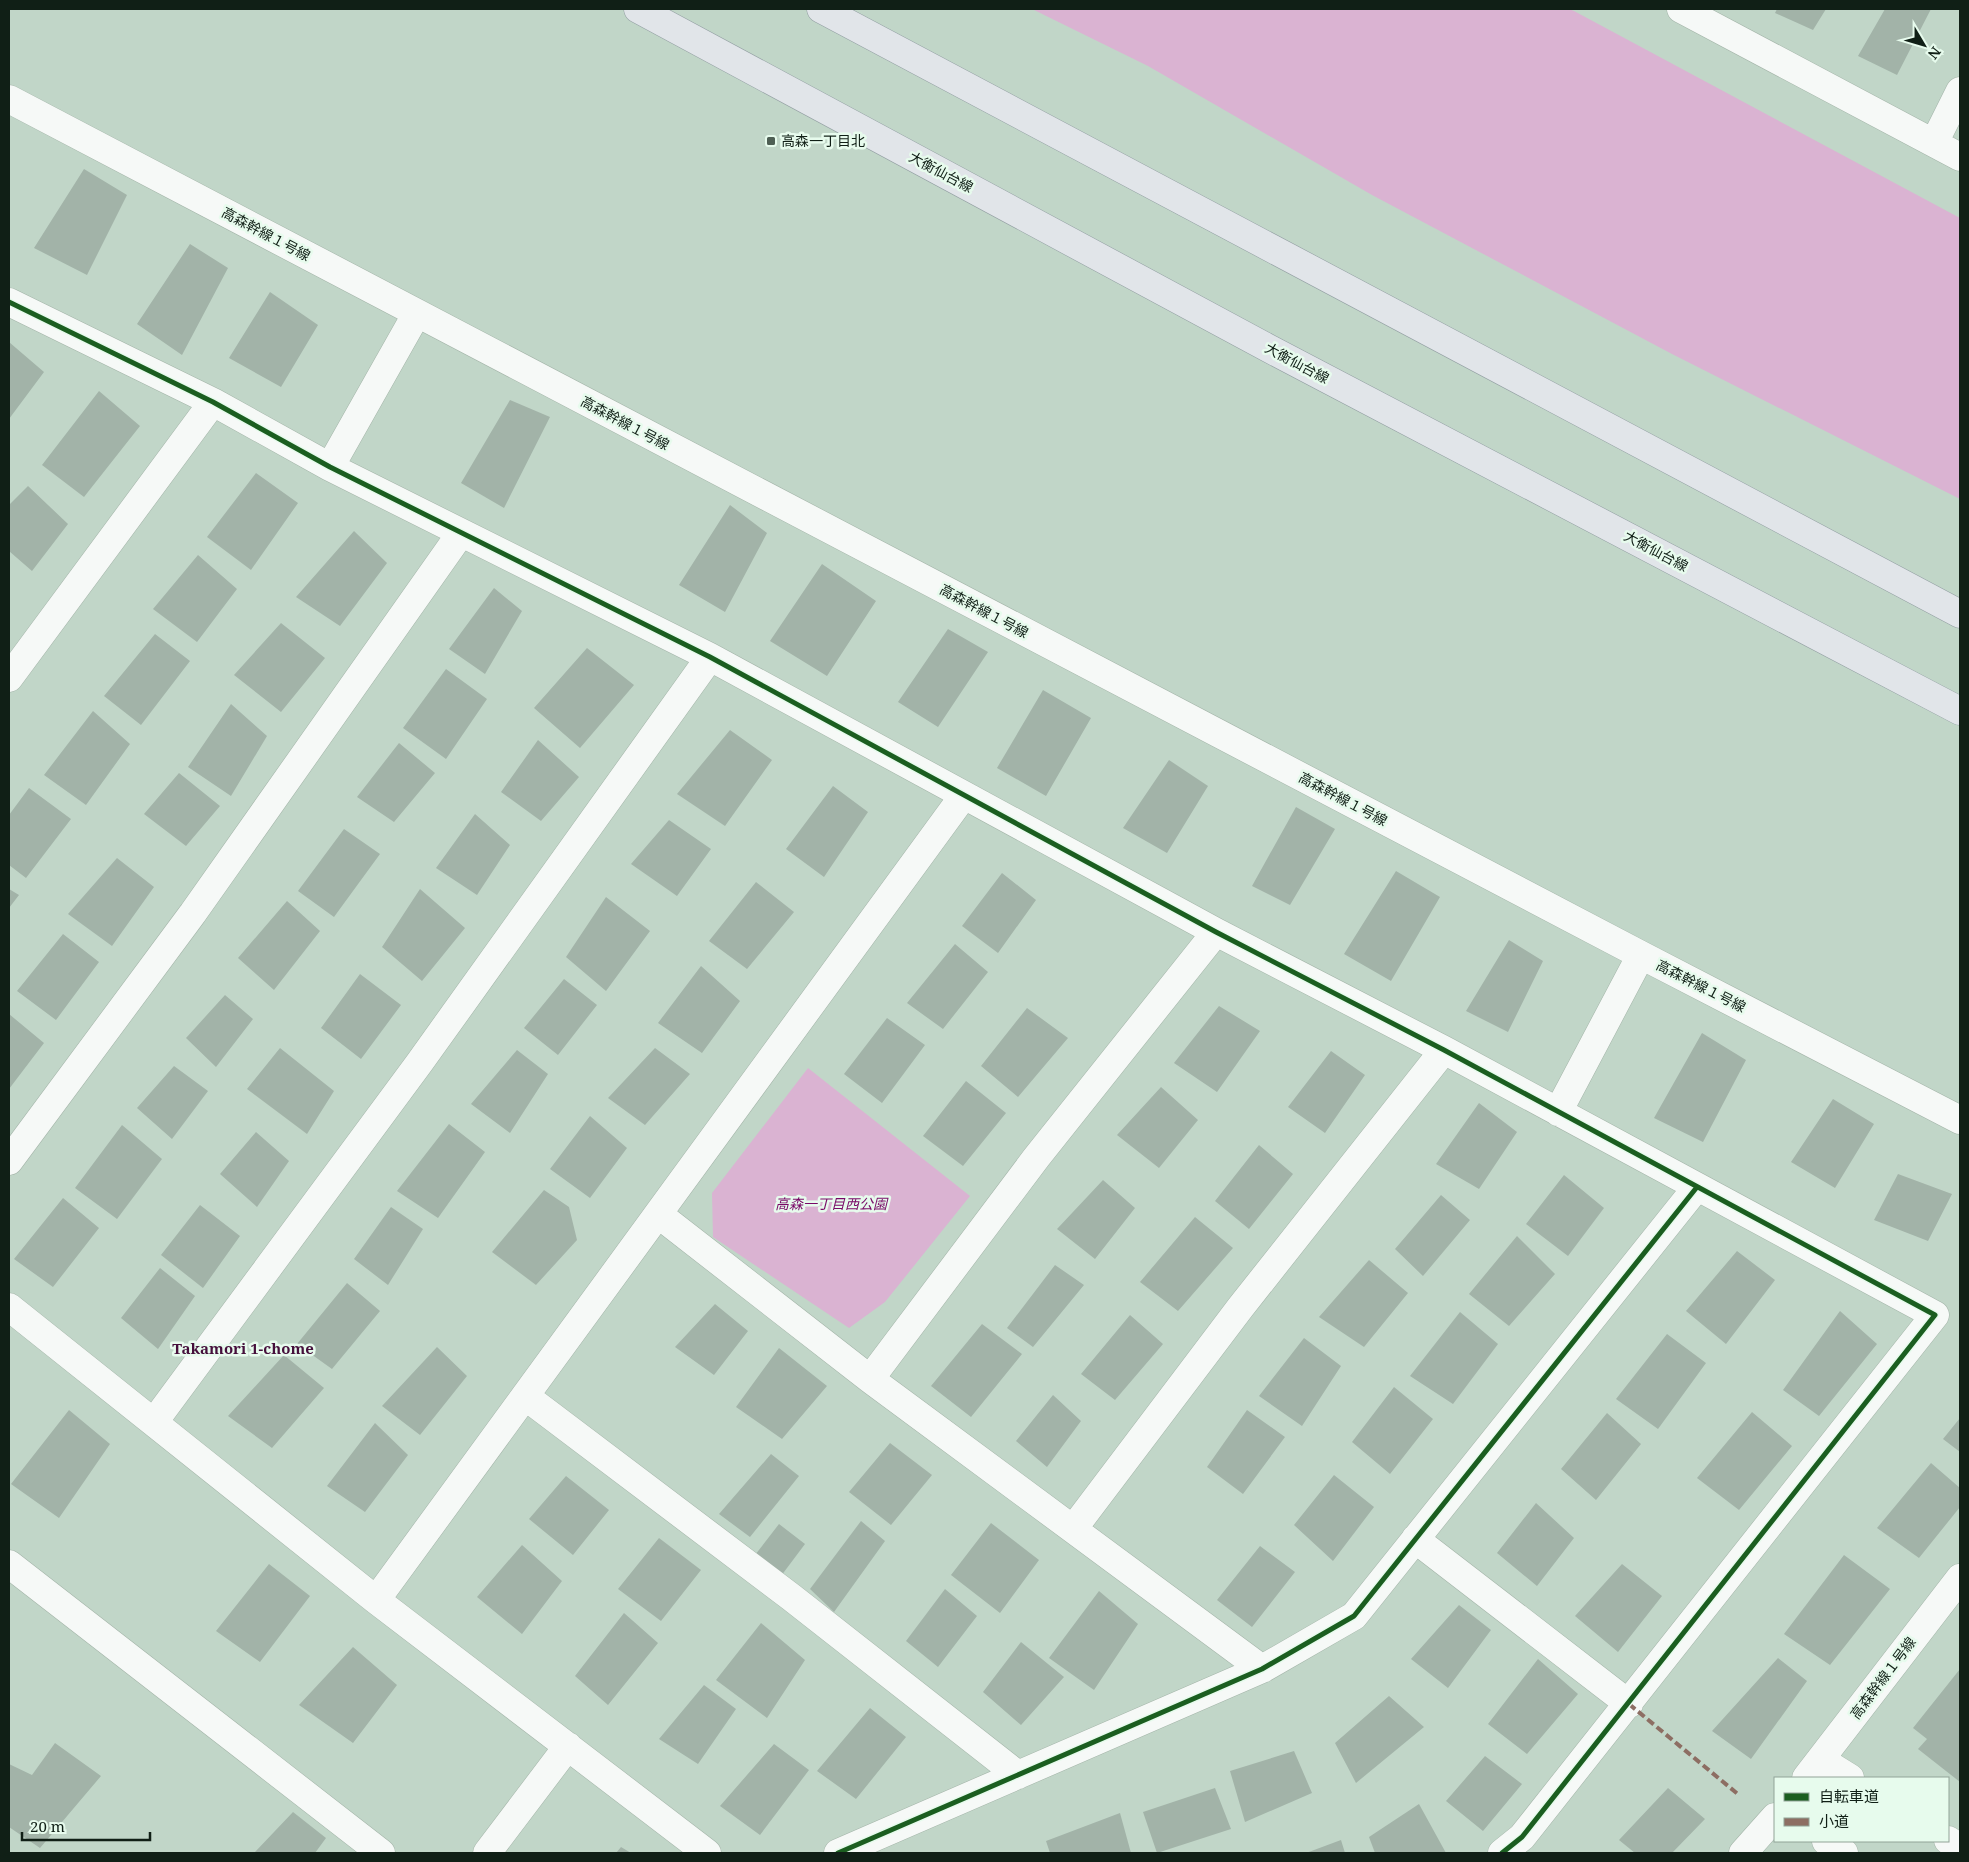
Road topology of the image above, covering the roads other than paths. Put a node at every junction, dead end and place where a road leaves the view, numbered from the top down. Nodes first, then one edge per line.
1 (638, 9) edge
2 (821, 9) edge
3 (1681, 9) edge
4 (1960, 91) edge
5 (9, 99) edge
6 (1934, 143) junction
7 (1960, 157) edge
8 (9, 302) edge
9 (417, 313) junction
10 (213, 402) junction
11 (330, 467) junction
12 (462, 533) junction
13 (1960, 614) edge
14 (710, 657) junction
15 (9, 678) edge
16 (1960, 711) edge
17 (964, 795) junction
18 (1216, 932) junction
19 (1641, 955) junction
20 (1444, 1050) junction
21 (1558, 1112) junction
22 (1960, 1120) edge
23 (9, 1161) edge
24 (1697, 1187) junction
25 (658, 1214) junction
26 (9, 1307) edge
27 (870, 1379) junction
28 (525, 1396) junction
29 (154, 1422) junction
30 (1073, 1529) junction
31 (1415, 1539) junction
32 (9, 1564) edge
33 (1960, 1578) edge
34 (376, 1600) junction
35 (1262, 1669) junction
36 (1629, 1704) junction
37 (568, 1746) junction
38 (1814, 1769) edge
39 (1018, 1775) junction
40 (1846, 1777) edge
41 (1774, 1818) edge
42 (1949, 1841) edge
43 (1828, 1842) edge
44 (1960, 1848) edge
45 (376, 1852) edge
46 (487, 1853) edge
47 (707, 1853) edge
48 (838, 1853) edge
49 (1502, 1853) edge
50 (1743, 1853) edge
51 (1844, 1853) edge

1 - 16 main road, 大衡仙台線
2 - 13 main road
3 - 6 street
4 - 6 street
5 - 9 street, 高森幹線１号線
6 - 7 street
8 - 10 street
9 - 11 street
9 - 19 street, 高森幹線１号線
10 - 11 street
10 - 15 street
11 - 12 street
12 - 14 street
12 - 23 street
14 - 17 street
14 - 29 street
17 - 18 street
17 - 25 street
18 - 20 street
18 - 27 street
19 - 21 street
19 - 22 street, 高森幹線１号線
20 - 21 street
20 - 30 street
21 - 24 street
24 - 31 street
24 - 36 street
25 - 27 street
25 - 28 street
26 - 29 street
27 - 30 street
28 - 34 street
28 - 39 street
29 - 34 street
30 - 35 street
31 - 35 street
31 - 36 street
32 - 45 street
33 - 38 street, 高森幹線１号線
34 - 37 street
35 - 39 street
36 - 49 street
37 - 46 street
37 - 47 street
38 - 40 street
39 - 48 street
41 - 50 street
42 - 44 street
43 - 51 street

